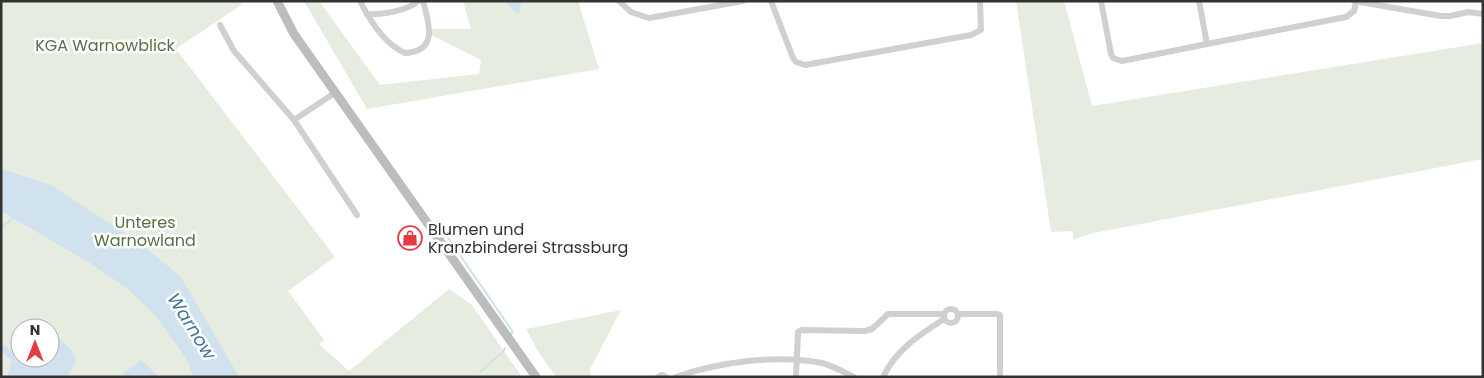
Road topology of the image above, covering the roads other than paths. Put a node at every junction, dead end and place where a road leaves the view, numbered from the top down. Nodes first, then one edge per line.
1 (277, 1) edge
2 (360, 1) edge
3 (418, 1) edge
4 (423, 1) edge
5 (619, 1) edge
6 (742, 1) edge
7 (771, 1) edge
8 (980, 1) edge
9 (1101, 1) edge
10 (1199, 1) edge
11 (1354, 2) edge
12 (367, 14) junction
13 (1483, 14) edge
14 (220, 25) dead end
15 (1207, 44) junction
16 (336, 92) junction
17 (294, 120) junction
18 (357, 215) dead end
19 (958, 314) junction
20 (944, 317) junction
21 (797, 360) junction
22 (536, 377) edge
23 (658, 377) edge
24 (666, 377) edge
25 (676, 377) edge
26 (796, 377) edge
27 (854, 377) edge
28 (883, 377) edge
29 (1000, 377) edge

1 - 16 main road
2 - 12 street
3 - 12 street
4 - 12 street
5 - 6 street
7 - 8 street
9 - 15 street
10 - 15 street
11 - 13 street
11 - 15 street
14 - 17 street
16 - 17 street
16 - 22 main road
17 - 18 street
19 - 20 street
19 - 20 street
19 - 29 street
20 - 21 street
20 - 28 street
21 - 25 street
21 - 26 street
21 - 27 street
23 - 24 street

